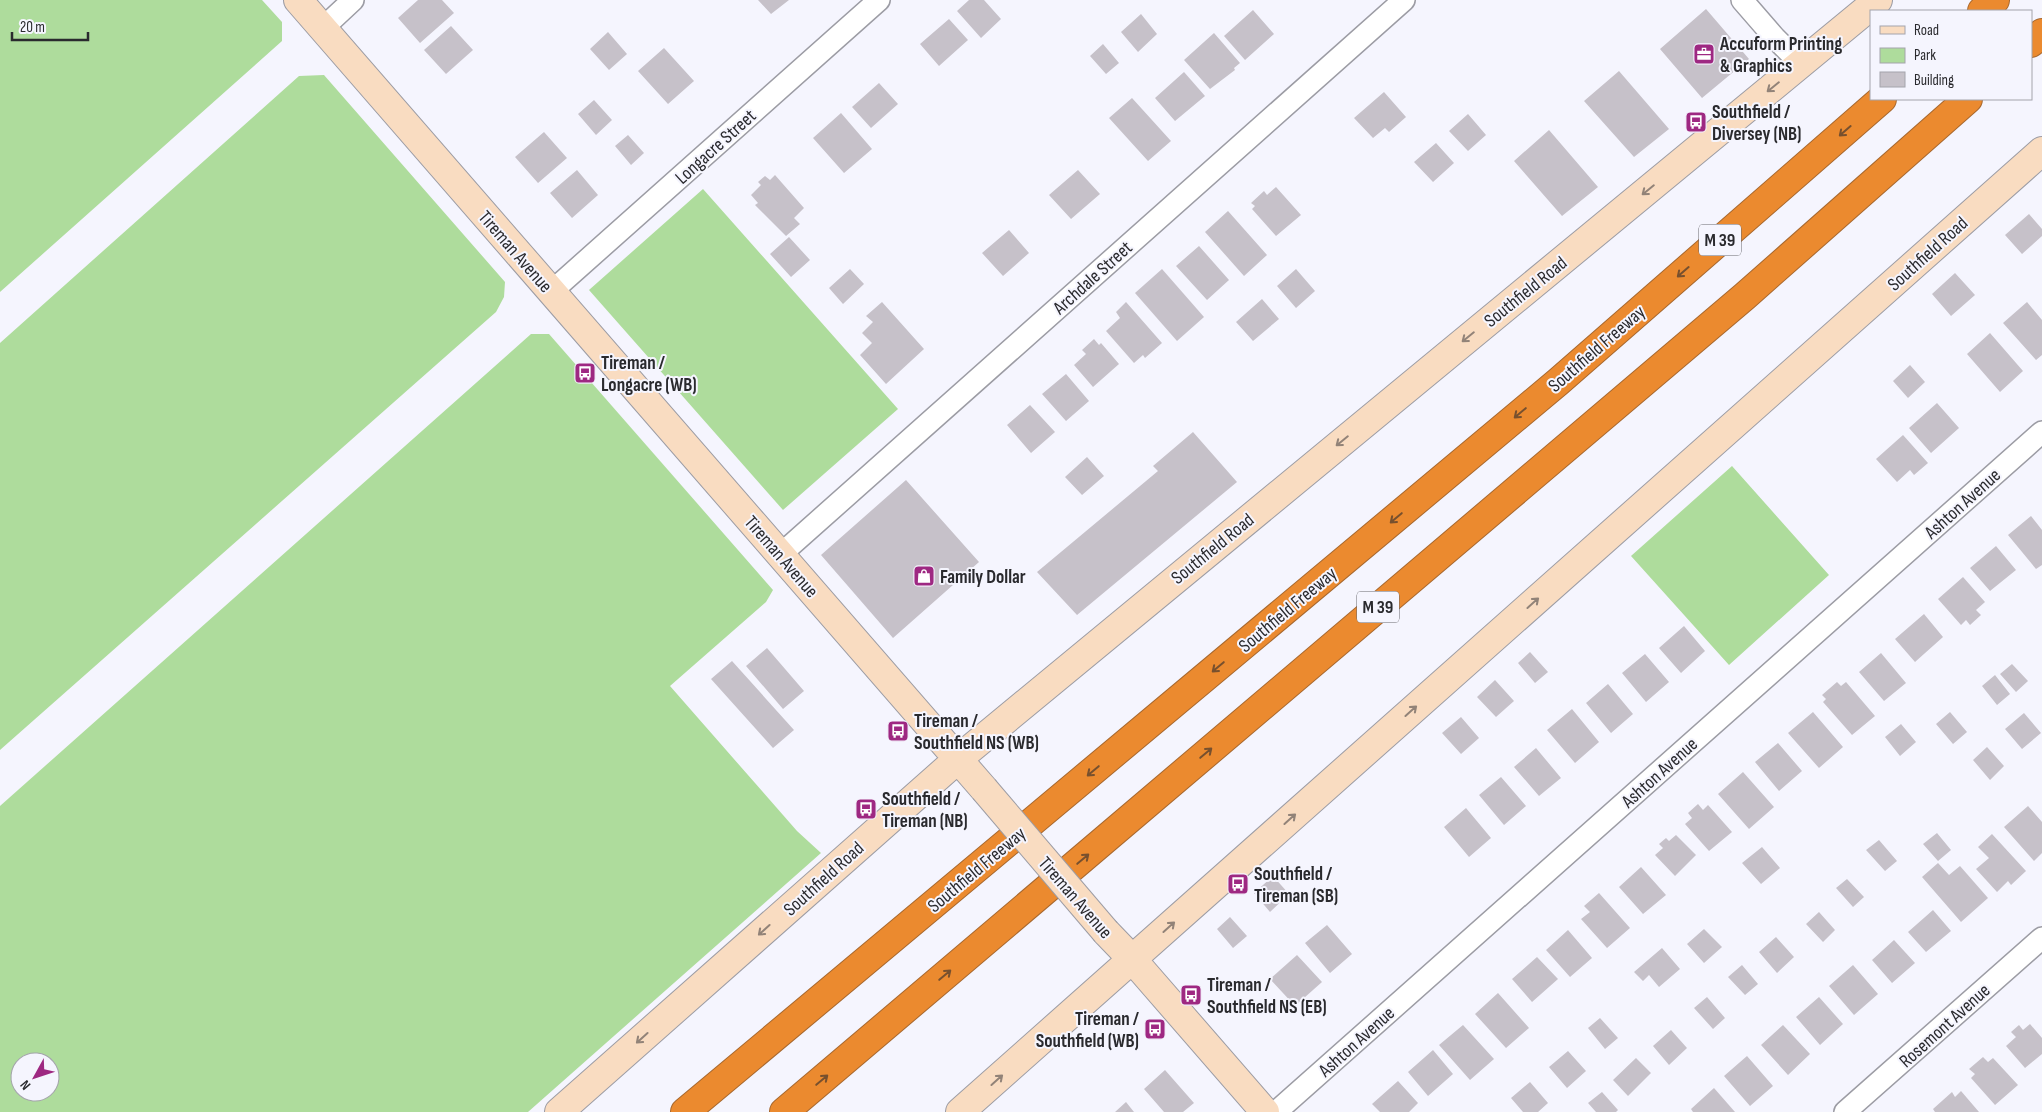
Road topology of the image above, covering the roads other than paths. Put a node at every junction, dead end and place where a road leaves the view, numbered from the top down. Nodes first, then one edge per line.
1 (298, 0) edge
2 (353, 0) edge
3 (879, 0) edge
4 (1404, 0) edge
5 (1742, 0) edge
6 (1878, 0) edge
7 (1995, 0) edge
8 (1983, 10) edge
9 (323, 28) junction
10 (2042, 33) edge
11 (2032, 42) edge
12 (1801, 64) junction
13 (1881, 100) edge
14 (1967, 100) edge
15 (2042, 151) edge
16 (551, 292) junction
17 (2042, 432) edge
18 (780, 555) junction
19 (958, 759) junction
20 (2042, 938) edge
21 (1132, 959) junction
22 (559, 1112) edge
23 (685, 1112) edge
24 (784, 1112) edge
25 (960, 1112) edge
26 (1265, 1112) edge
27 (1276, 1112) edge
28 (1845, 1112) edge

1 - 9 main road, Tireman Avenue
2 - 9 street
3 - 16 street, Longacre Street
4 - 18 street, Archdale Street
5 - 12 street
6 - 12 main road, Southfield Road
7 - 8 highway
9 - 16 main road, Tireman Avenue
10 - 11 highway
12 -> 19 main road, Southfield Road
13 -> 23 highway, Southfield Freeway / M 39
24 -> 14 highway, M 39
21 -> 15 main road, Southfield Road
16 - 18 main road, Tireman Avenue
17 - 27 street, Ashton Avenue
18 - 19 main road, Tireman Avenue
19 - 21 main road, Tireman Avenue, bridge
19 -> 22 main road, Southfield Road
20 - 28 street, Rosemont Avenue
25 -> 21 main road, Southfield Road
21 - 26 main road, Tireman Avenue

